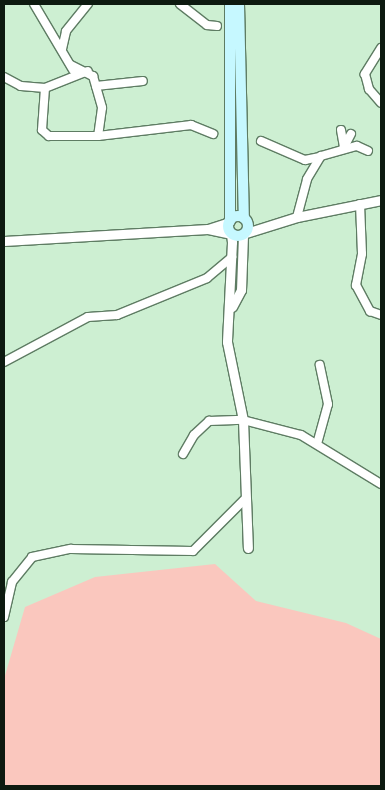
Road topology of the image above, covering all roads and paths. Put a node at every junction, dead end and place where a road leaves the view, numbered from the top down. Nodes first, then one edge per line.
1 (34, 4) edge
2 (88, 4) edge
3 (180, 4) edge
4 (230, 4) edge
5 (239, 4) edge
6 (217, 26) dead end
7 (381, 48) edge
8 (62, 49) junction
9 (71, 65) junction
10 (88, 71) junction
11 (4, 77) edge
12 (73, 79) junction
13 (143, 81) dead end
14 (96, 86) junction
15 (45, 88) junction
16 (381, 103) edge
17 (340, 130) dead end
18 (213, 134) dead end
19 (351, 134) dead end
20 (98, 136) junction
21 (261, 141) dead end
22 (344, 148) junction
23 (368, 151) dead end
24 (321, 156) junction
25 (381, 200) edge
26 (360, 204) junction
27 (297, 217) junction
28 (245, 219) junction
29 (229, 222) junction
30 (265, 225) junction
31 (208, 229) junction
32 (231, 234) junction
33 (245, 234) junction
34 (4, 241) edge
35 (232, 256) junction
36 (231, 309) junction
37 (381, 314) edge
38 (4, 362) edge
39 (320, 365) dead end
40 (243, 420) junction
41 (317, 444) junction
42 (183, 454) dead end
43 (381, 484) edge
44 (245, 499) junction
45 (248, 548) dead end
46 (4, 617) edge

1 - 8 street
2 - 8 street
3 - 6 street
4 - 29 main road
5 - 28 main road
7 - 16 street
8 - 9 street
9 - 10 street
9 - 12 street
10 - 12 street
10 - 14 street
11 - 15 street
12 - 15 street
13 - 14 street
14 - 20 street
15 - 20 street
17 - 22 street
18 - 20 street
19 - 22 street
21 - 24 street
22 - 23 street
22 - 24 street
24 - 27 street
25 - 26 street
26 - 27 street
26 - 37 street
27 - 30 street
28 - 29 main road
28 - 30 street
28 - 33 main road
29 - 31 street
29 - 32 main road
30 - 33 street
31 - 32 street
31 - 34 street
32 - 33 main road
32 - 35 street
33 - 36 street
35 - 36 street
35 - 38 street
36 - 40 street
39 - 41 street
40 - 41 street
40 - 42 street
40 - 44 street
41 - 43 street
44 - 45 street
44 - 46 street

